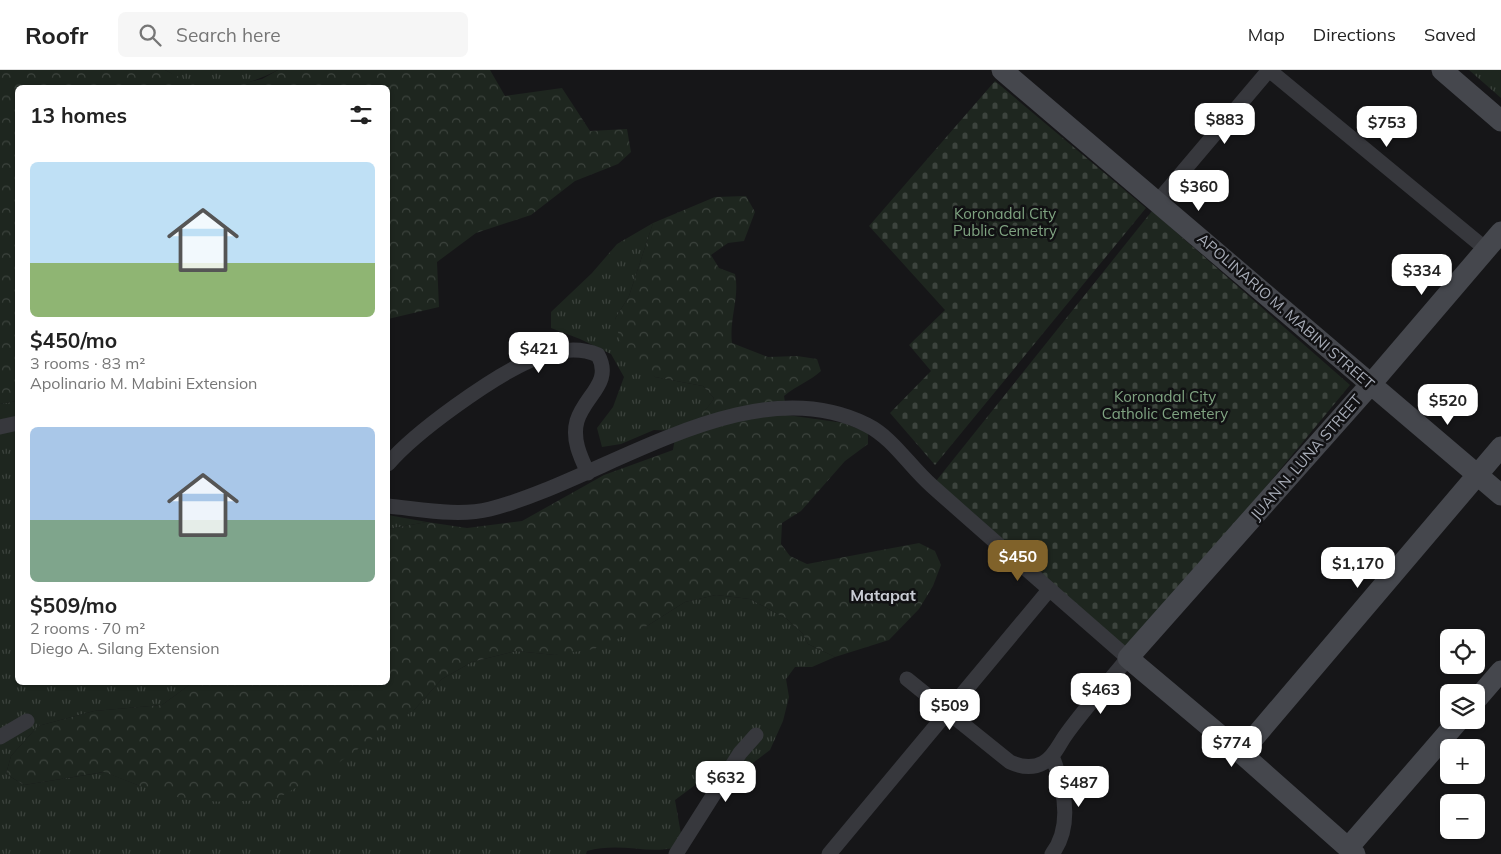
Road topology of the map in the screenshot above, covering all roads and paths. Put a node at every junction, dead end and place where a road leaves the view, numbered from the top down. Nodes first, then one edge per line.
1 (1002, 70) edge
2 (1269, 70) edge
3 (1442, 70) edge
4 (1501, 121) edge
5 (1158, 201) junction
6 (1501, 232) edge
7 (1487, 250) junction
8 (1371, 384) junction
9 (15, 424) edge
10 (0, 427) edge
11 (1501, 447) edge
12 (390, 462) edge
13 (588, 473) junction
14 (1477, 475) junction
15 (1501, 495) edge
16 (390, 506) edge
17 (1049, 590) junction
18 (1128, 658) junction
19 (1501, 671) edge
20 (907, 679) dead end
21 (1485, 690) edge
22 (948, 710) junction
23 (28, 721) dead end
24 (1452, 729) edge
25 (756, 735) dead end
26 (0, 736) edge
27 (1242, 752) junction
28 (1052, 756) junction
29 (1352, 851) edge
30 (676, 854) edge
31 (829, 854) edge
32 (1052, 854) edge

1 - 5 street, APOLINARIO M. MABINI STREET
2 - 5 street
2 - 7 street
3 - 4 street
5 - 8 street, APOLINARIO M. MABINI STREET
6 - 7 street, JUAN N. LUNA STREET
7 - 8 street, JUAN N. LUNA STREET
8 - 14 street, APOLINARIO M. MABINI STREET
8 - 18 street, JUAN N. LUNA STREET
9 - 10 street
11 - 14 street
12 - 13 street
13 - 16 street
13 - 17 street
14 - 15 street, APOLINARIO M. MABINI STREET
14 - 27 street
17 - 18 street
17 - 22 street
18 - 27 street
18 - 28 street
19 - 21 street
20 - 22 street
22 - 28 street
22 - 31 street
23 - 26 street
24 - 29 street
25 - 30 street
27 - 29 street
28 - 32 street

